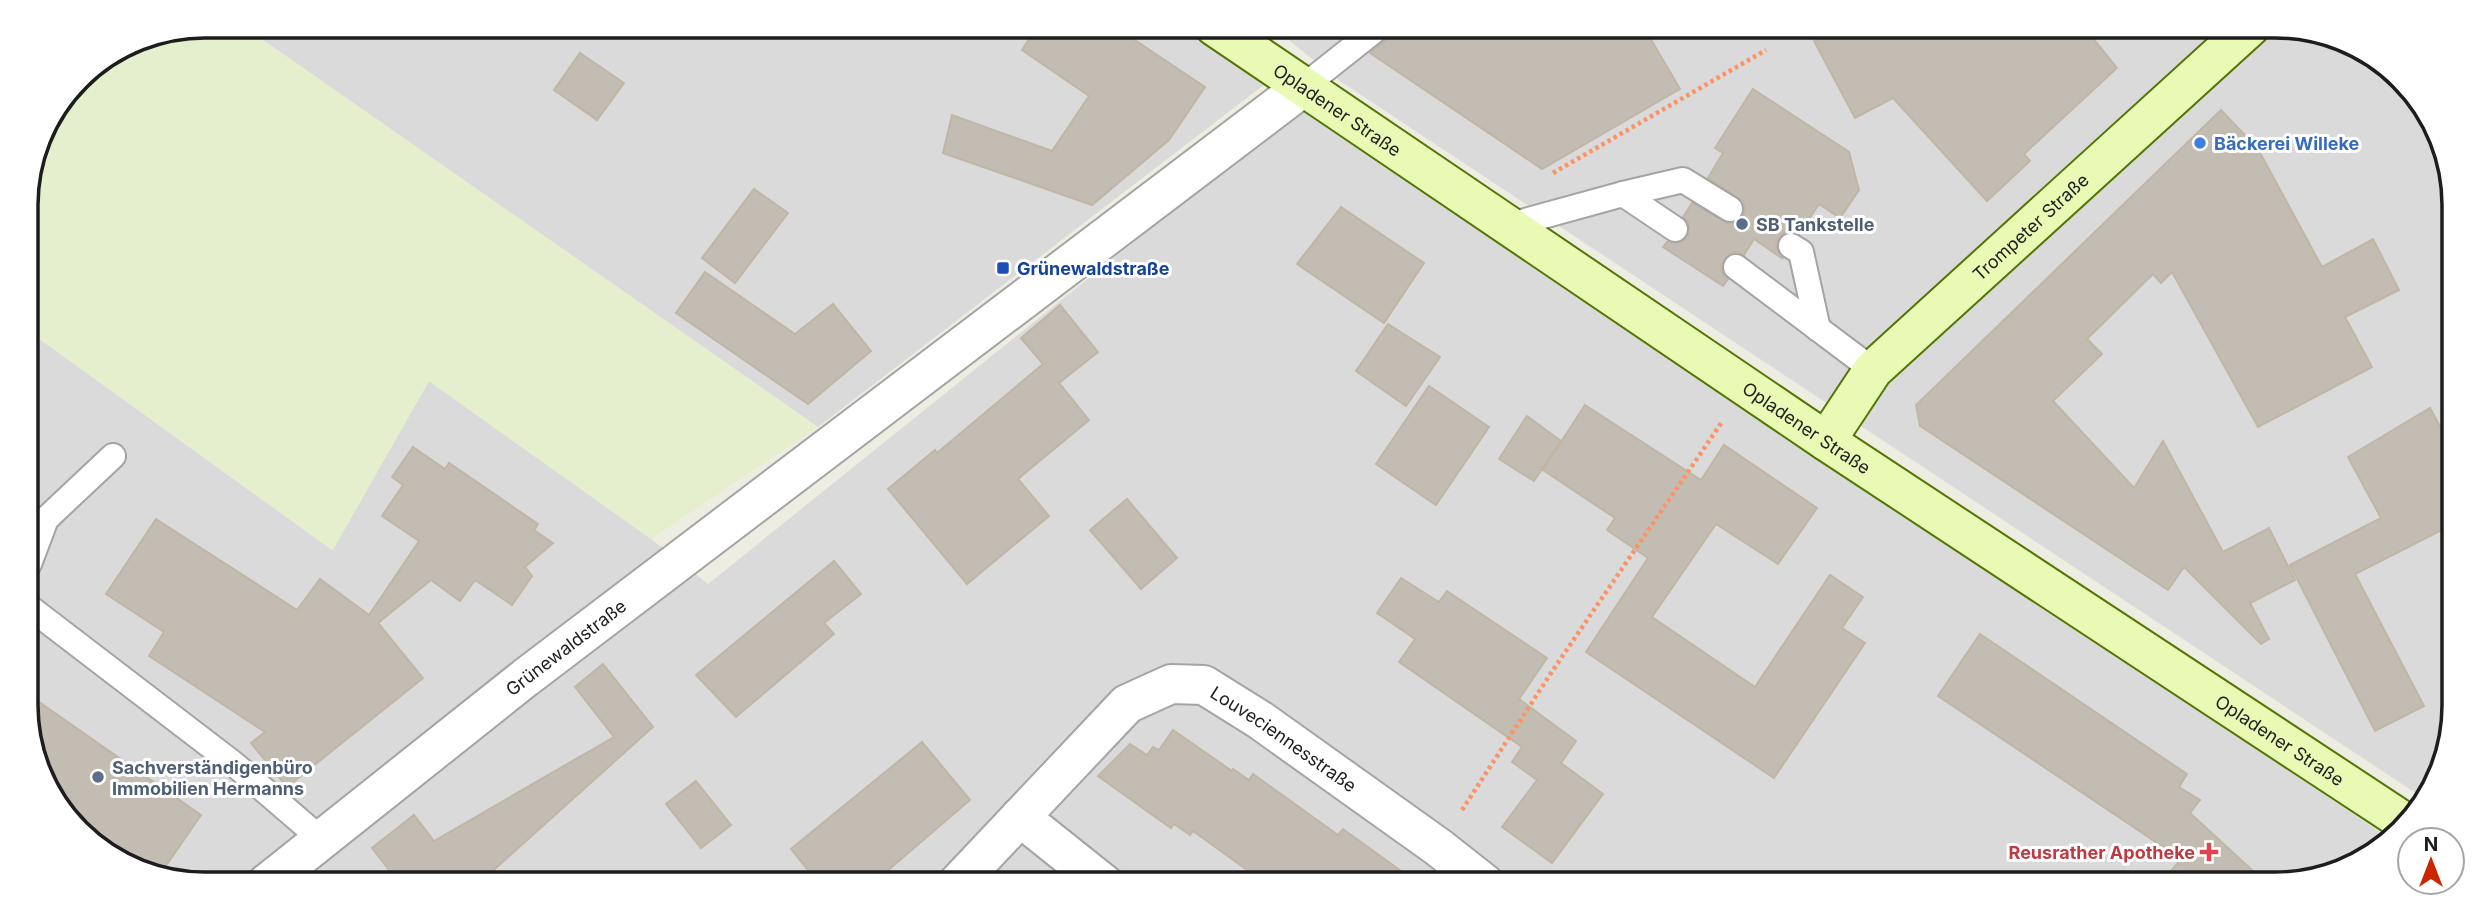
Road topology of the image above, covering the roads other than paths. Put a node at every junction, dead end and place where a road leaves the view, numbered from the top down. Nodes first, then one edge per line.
1 (1232, 38) edge
2 (1365, 38) edge
3 (2238, 38) edge
4 (1303, 87) junction
5 (1623, 194) junction
6 (1730, 209) dead end
7 (1507, 226) junction
8 (1675, 229) dead end
9 (1791, 246) dead end
10 (1736, 267) dead end
11 (1818, 329) junction
12 (1873, 370) junction
13 (1826, 441) junction
14 (113, 456) dead end
15 (38, 539) edge
16 (38, 614) edge
17 (1020, 817) junction
18 (2398, 817) edge
19 (322, 840) junction
20 (1469, 871) edge
21 (281, 872) edge
22 (969, 872) edge
23 (1088, 872) edge

1 - 4 main road, Opladener Straße
2 - 4 lane
3 - 12 main road, Trompeter Straße
4 - 7 main road, Opladener Straße
4 - 19 street, Grünewaldstraße
5 - 6 lane
5 - 7 lane
5 - 8 lane
7 - 13 main road, Opladener Straße
9 - 11 lane
10 - 11 lane
11 - 12 lane
12 - 13 main road, Trompeter Straße
13 - 18 main road, Opladener Straße
14 - 15 lane
16 - 19 lane
17 - 20 street, Louveciennesstraße
17 - 22 street, Louveciennesstraße
17 - 23 street
19 - 21 street, Grünewaldstraße

